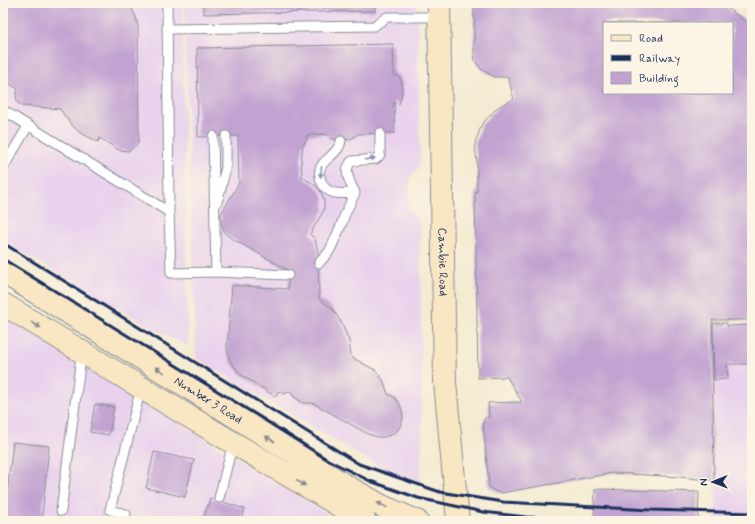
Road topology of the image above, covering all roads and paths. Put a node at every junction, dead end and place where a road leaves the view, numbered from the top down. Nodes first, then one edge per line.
1 (167, 3) edge
2 (439, 10) edge
3 (167, 30) junction
4 (3, 110) edge
5 (28, 126) junction
6 (380, 134) dead end
7 (213, 136) dead end
8 (226, 136) dead end
9 (341, 141) dead end
10 (3, 168) edge
11 (355, 193) junction
12 (214, 209) junction
13 (170, 212) junction
14 (319, 263) dead end
15 (3, 272) edge
16 (216, 272) junction
17 (288, 275) dead end
18 (3, 304) edge
19 (81, 352) junction
20 (141, 388) junction
21 (233, 443) junction
22 (219, 498) dead end
23 (61, 511) dead end
24 (126, 514) dead end
25 (365, 521) edge
26 (417, 521) edge
27 (458, 521) edge

1 - 3 lane
2 - 3 lane
2 - 27 main road, Cambie Road
3 - 13 lane
4 - 5 lane
5 - 10 lane
5 - 13 lane
11 -> 6 lane
7 - 12 lane
8 - 12 lane
9 -> 11 lane
11 - 14 lane
12 - 16 lane
13 - 16 lane
26 -> 15 main road, Number 3 Road
16 - 17 lane
18 -> 19 main road, Number 3 Road
19 - 20 main road, Number 3 Road
19 - 23 lane
20 - 21 main road, Number 3 Road
20 - 24 lane
21 - 22 lane
21 -> 25 main road, Number 3 Road

